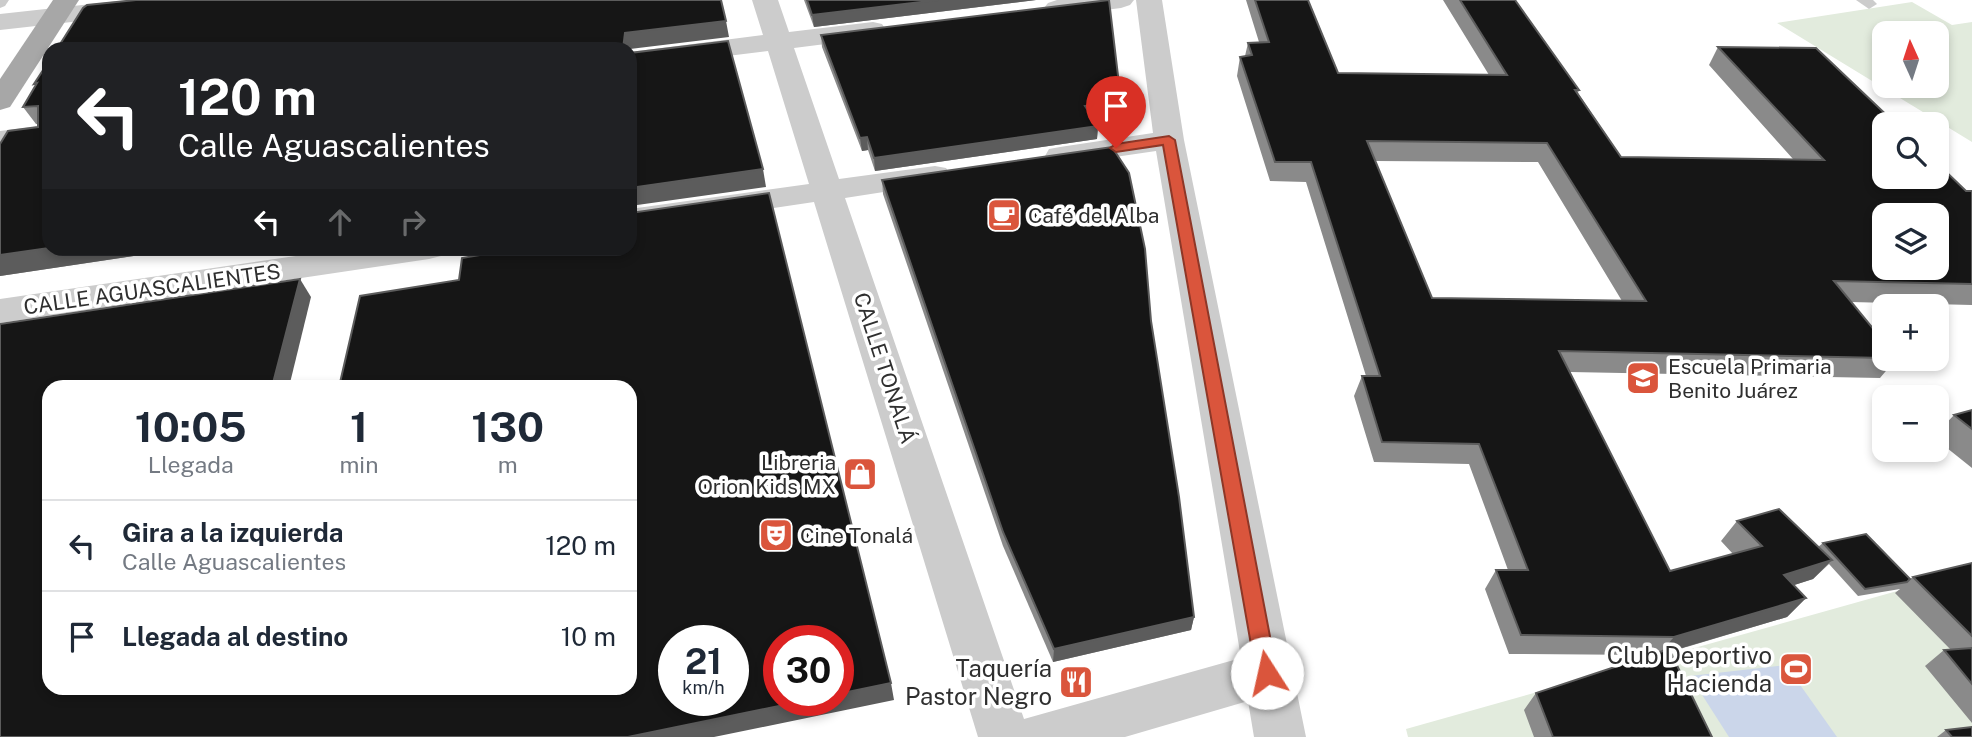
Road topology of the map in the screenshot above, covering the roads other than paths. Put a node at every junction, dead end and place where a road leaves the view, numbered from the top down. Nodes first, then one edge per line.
1 (197, 0) edge
2 (765, 0) edge
3 (1121, 0) edge
4 (1149, 0) edge
5 (61, 8) edge
6 (1026, 12) edge
7 (0, 22) edge
8 (902, 27) edge
9 (779, 41) junction
10 (637, 59) edge
11 (0, 101) edge
12 (42, 135) edge
13 (0, 140) edge
14 (1169, 140) junction
15 (1032, 160) edge
16 (964, 170) edge
17 (827, 191) junction
18 (637, 218) edge
19 (375, 256) edge
20 (0, 311) edge
21 (1267, 673) junction
22 (1004, 737) edge
23 (1041, 737) edge
24 (1280, 737) edge

1 - 5 street
2 - 9 street, CALLE TONALÁ
3 - 6 street
4 - 14 street
5 - 7 street
5 - 11 main road
8 - 9 street
9 - 10 street
9 - 17 street, CALLE TONALÁ
12 - 13 street
14 - 15 street
14 - 21 street
16 - 17 street
17 - 18 street
17 - 22 street, CALLE TONALÁ
19 - 20 street, CALLE AGUASCALIENTES
21 - 23 street
21 - 24 street

